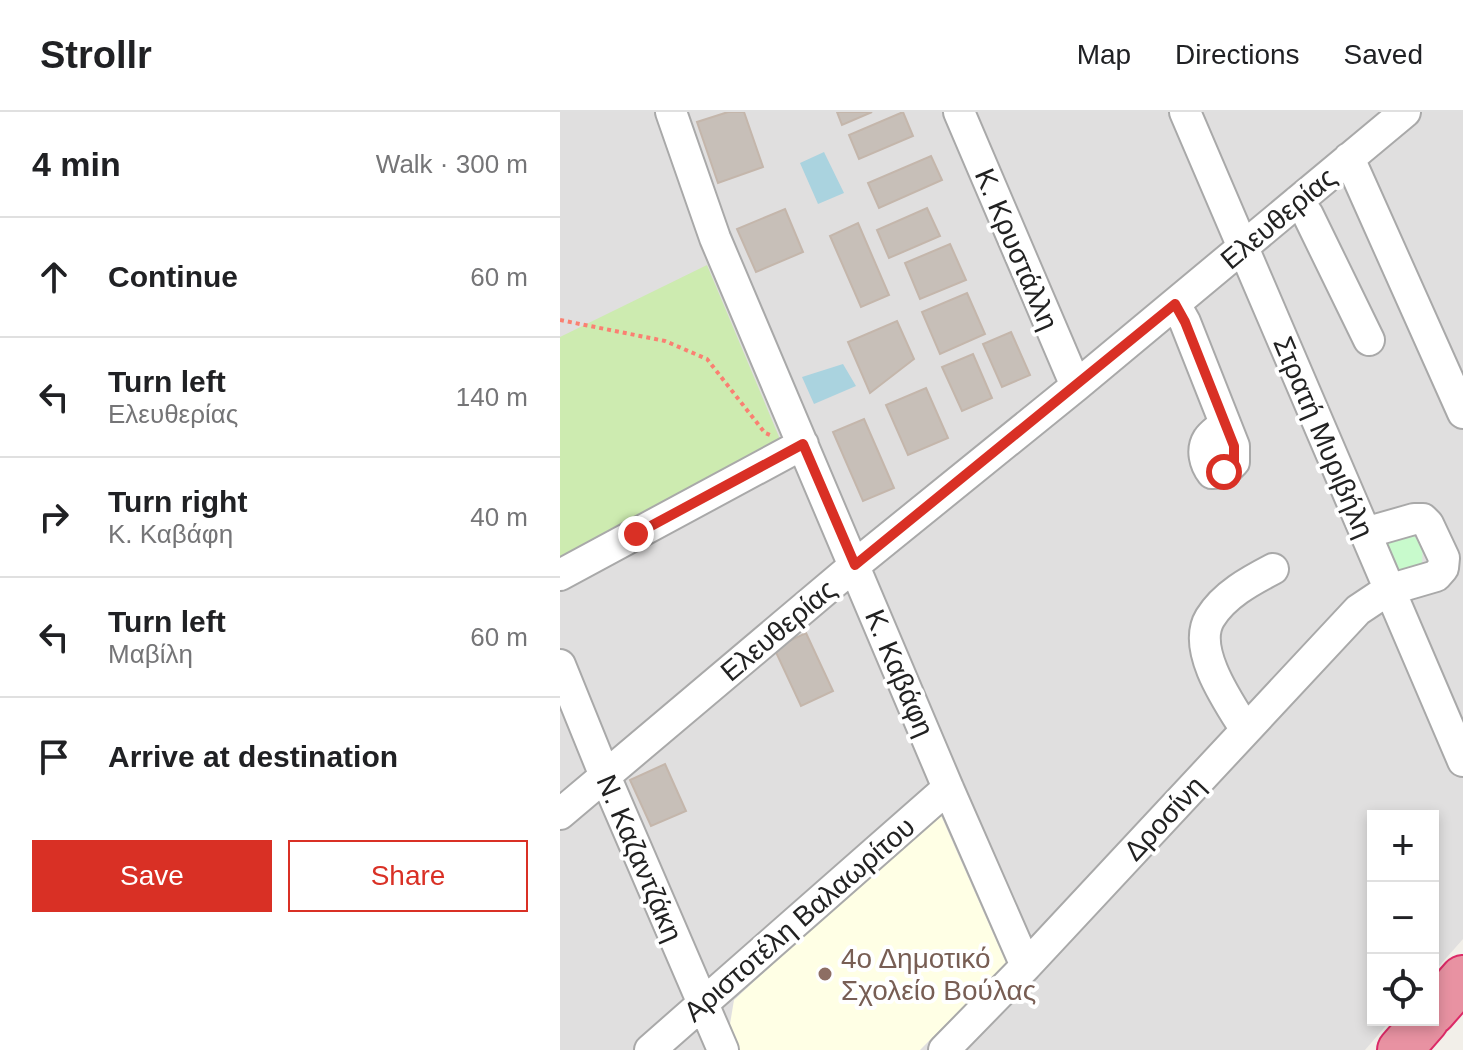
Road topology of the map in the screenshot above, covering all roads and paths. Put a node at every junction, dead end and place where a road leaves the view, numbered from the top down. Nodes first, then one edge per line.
1 (671, 112) edge
2 (959, 112) edge
3 (1185, 112) edge
4 (1405, 112) edge
5 (1349, 158) junction
6 (1298, 201) junction
7 (1244, 247) junction
8 (1175, 304) junction
9 (560, 320) edge
10 (1369, 340) dead end
11 (1076, 386) junction
12 (1463, 413) edge
13 (1224, 424) dead end
14 (803, 444) junction
15 (1365, 533) junction
16 (855, 565) junction
17 (1273, 569) dead end
18 (560, 575) edge
19 (1388, 590) junction
20 (560, 665) edge
21 (1246, 730) junction
22 (1463, 761) edge
23 (605, 776) junction
24 (948, 788) junction
25 (560, 814) edge
26 (1026, 966) junction
27 (1463, 978) edge
28 (702, 1004) junction
29 (1439, 1005) edge
30 (1421, 1026) edge
31 (650, 1050) edge
32 (723, 1050) edge
33 (944, 1050) edge
34 (1400, 1050) edge

1 - 14 street, Κ. Καβάφη
2 - 11 street, Κ. Κρυστάλλη
3 - 7 street, Στρατή Μυριβήλη
4 - 5 street, Ελευθερίας
5 - 6 street, Ελευθερίας
5 - 12 street
6 - 7 street, Ελευθερίας
6 - 10 street
7 - 8 street, Ελευθερίας
7 - 15 street, Στρατή Μυριβήλη
8 - 11 street, Ελευθερίας
8 - 13 street
9 - 14 path
11 - 16 street, Ελευθερίας
14 - 16 street, Κ. Καβάφη
14 - 18 street
15 - 19 street, Στρατή Μυριβήλη
15 - 19 street, Δροσίνη
16 - 23 street, Ελευθερίας
16 - 24 street, Κ. Καβάφη
17 - 21 street
19 - 21 street, Δροσίνη
19 - 22 street, Στρατή Μυριβήλη
20 - 23 street, Ν. Καζαντζάκη
21 - 26 street, Δροσίνη
23 - 25 street, Ελευθερίας
23 - 28 street, Ν. Καζαντζάκη
24 - 26 street, Κ. Καβάφη
24 - 28 street, Αριστοτέλη Βαλαωρίτου
26 - 33 street, Δροσίνη
27 - 29 highway
28 - 31 street, Αριστοτέλη Βαλαωρίτου
28 - 32 street, Ν. Καζαντζάκη
30 - 34 highway

